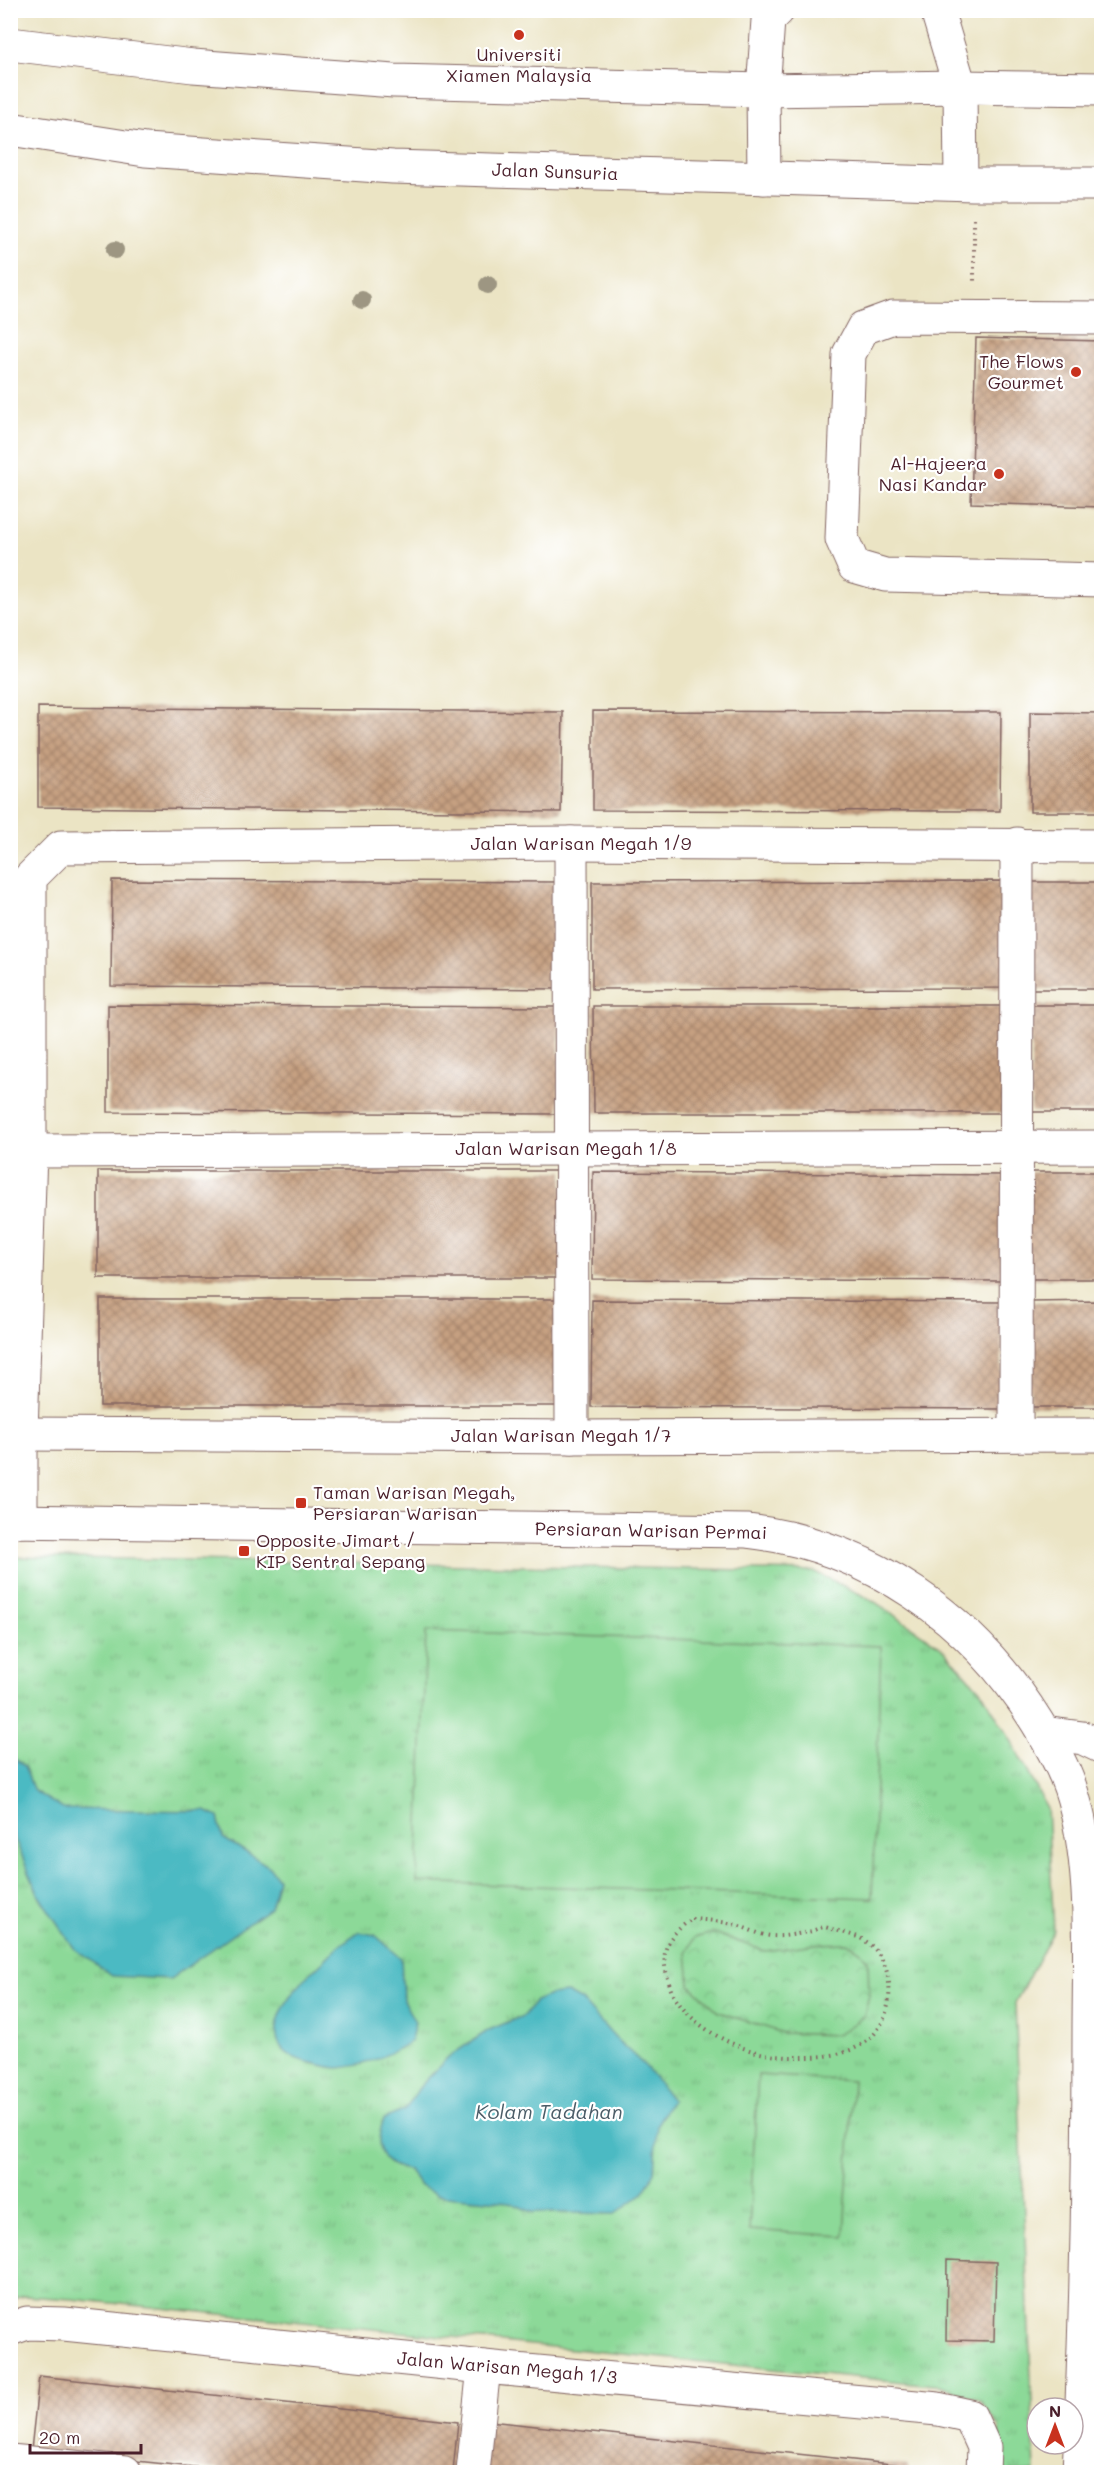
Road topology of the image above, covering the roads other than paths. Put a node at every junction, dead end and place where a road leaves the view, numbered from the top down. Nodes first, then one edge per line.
1 (778, 10) edge
2 (937, 10) edge
3 (10, 44) edge
4 (960, 87) junction
5 (1101, 89) edge
6 (763, 90) junction
7 (10, 129) edge
8 (764, 178) junction
9 (967, 183) junction
10 (1101, 184) edge
11 (1101, 318) edge
12 (1101, 580) edge
13 (571, 843) junction
14 (1017, 844) junction
15 (1101, 846) edge
16 (1101, 1147) edge
17 (1017, 1148) junction
18 (570, 1149) junction
19 (30, 1151) junction
20 (21, 1434) junction
21 (1016, 1434) junction
22 (1101, 1435) edge
23 (572, 1437) junction
24 (16, 1521) edge
25 (1043, 1733) junction
26 (1101, 1747) edge
27 (1095, 2088) edge
28 (1095, 2173) edge
29 (10, 2329) edge
30 (484, 2367) junction
31 (983, 2460) edge
32 (10, 2461) edge
33 (1087, 2465) edge
34 (125, 2472) edge
35 (473, 2472) edge

1 - 6 street
2 - 4 street
3 - 6 street
4 - 5 street
4 - 6 street
4 - 9 street
6 - 8 street
7 - 8 street, Jalan Sunsuria
8 - 9 street, Jalan Sunsuria
9 - 10 street, Jalan Sunsuria
11 - 12 street
13 - 14 street, Jalan Warisan Megah 1/9
13 - 18 street
13 - 19 street, Jalan Warisan Megah 1/9
14 - 15 street, Jalan Warisan Megah 1/9
14 - 17 street
16 - 17 street, Jalan Warisan Megah 1/8
17 - 18 street, Jalan Warisan Megah 1/8
17 - 21 street
18 - 19 street, Jalan Warisan Megah 1/8
18 - 23 street
19 - 20 street
20 - 23 street, Jalan Warisan Megah 1/7
20 - 24 street
21 - 22 street, Jalan Warisan Megah 1/7
21 - 23 street, Jalan Warisan Megah 1/7
24 - 25 street, Persiaran Warisan Permai
25 - 26 street
25 - 27 street, Persiaran Warisan Permai
27 - 28 street, Persiaran Warisan Permai
28 - 33 street, Persiaran Warisan Permai
29 - 30 street, Jalan Warisan Megah 1/3
30 - 31 street, Jalan Warisan Megah 1/3
30 - 35 street
32 - 34 street

